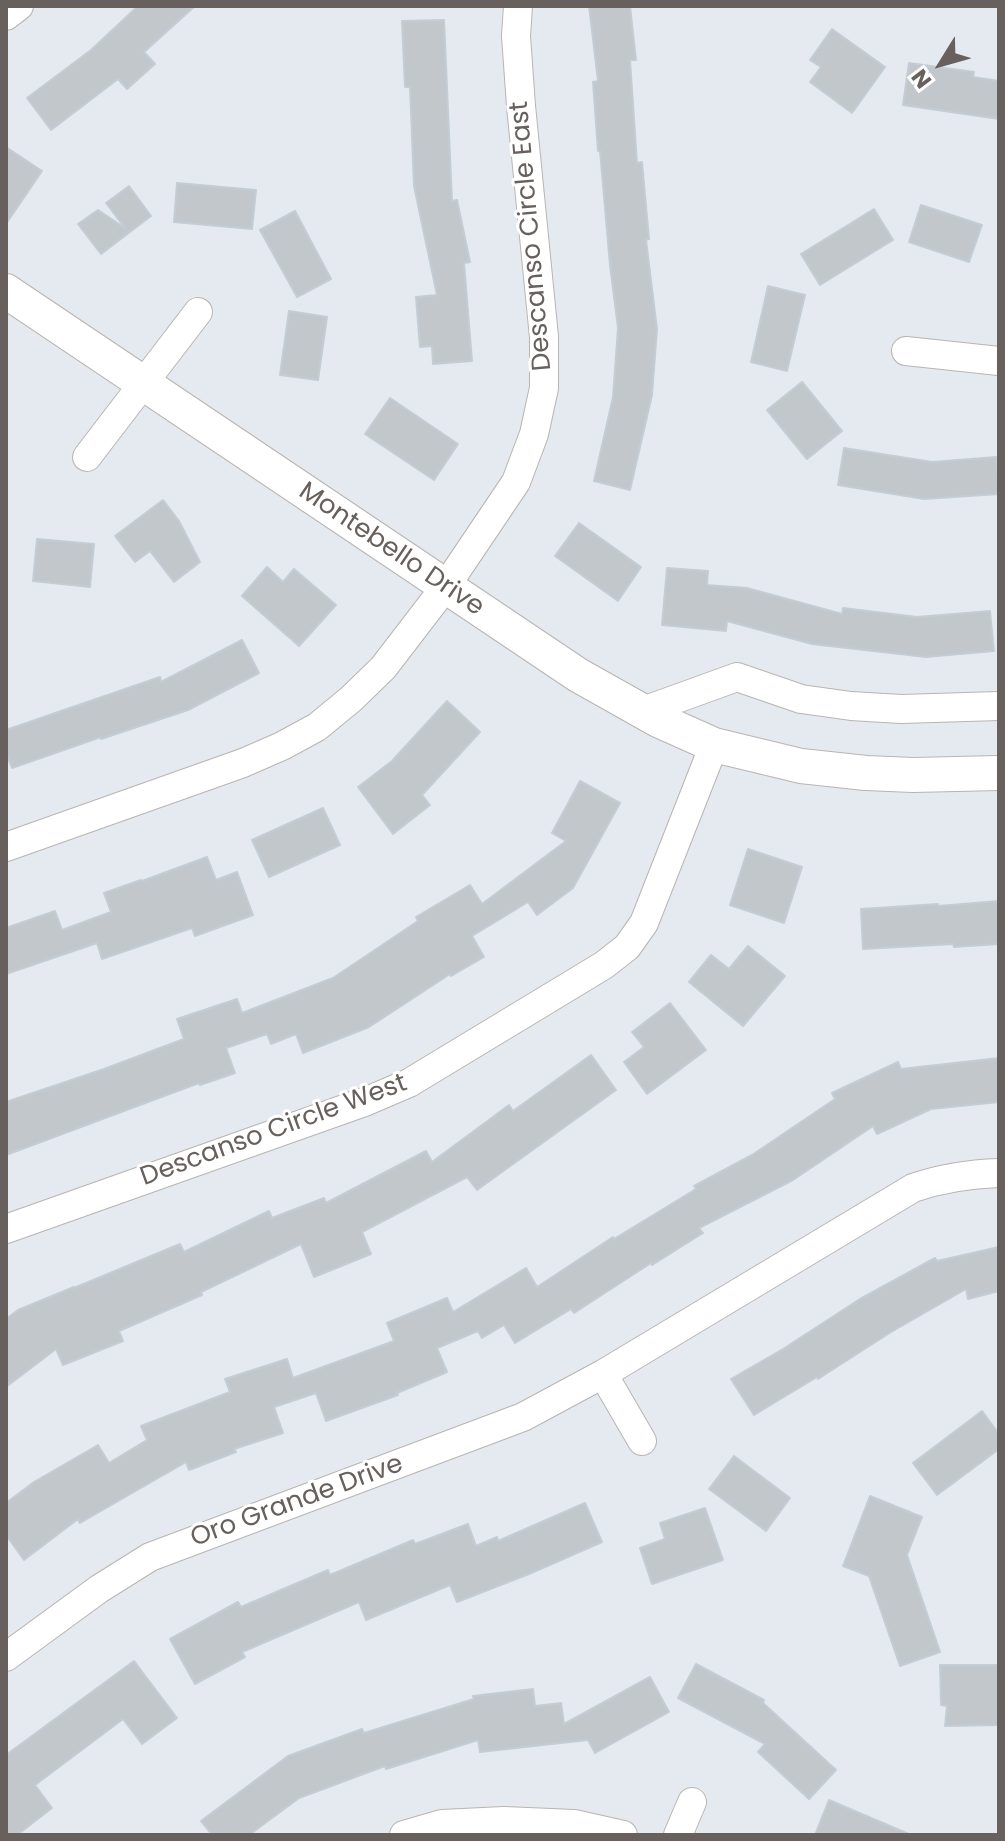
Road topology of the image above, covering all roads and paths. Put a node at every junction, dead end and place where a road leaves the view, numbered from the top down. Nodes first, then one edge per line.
1 (19, 6) edge
2 (518, 6) edge
3 (6, 16) edge
4 (6, 291) edge
5 (198, 312) dead end
6 (906, 351) dead end
7 (999, 361) edge
8 (143, 383) junction
9 (87, 457) dead end
10 (446, 586) junction
11 (999, 706) edge
12 (643, 711) junction
13 (714, 745) junction
14 (999, 773) edge
15 (6, 847) edge
16 (999, 1173) edge
17 (6, 1229) edge
18 (603, 1374) junction
19 (642, 1441) dead end
20 (6, 1657) edge
21 (692, 1802) dead end
22 (404, 1835) edge
23 (623, 1835) edge
24 (678, 1835) edge

1 - 3 street
2 - 10 street, Descanso Circle East
4 - 8 street, Montebello Drive
5 - 8 street
6 - 7 street
8 - 9 street
8 - 10 street, Montebello Drive
10 - 12 street, Montebello Drive
10 - 15 street, Descanso Circle East
11 - 12 street
12 - 13 street, Montebello Drive
13 - 14 street, Montebello Drive
13 - 17 street, Descanso Circle West
16 - 18 street, Oro Grande Drive
18 - 19 street
18 - 20 street, Oro Grande Drive
21 - 24 street
22 - 23 street

